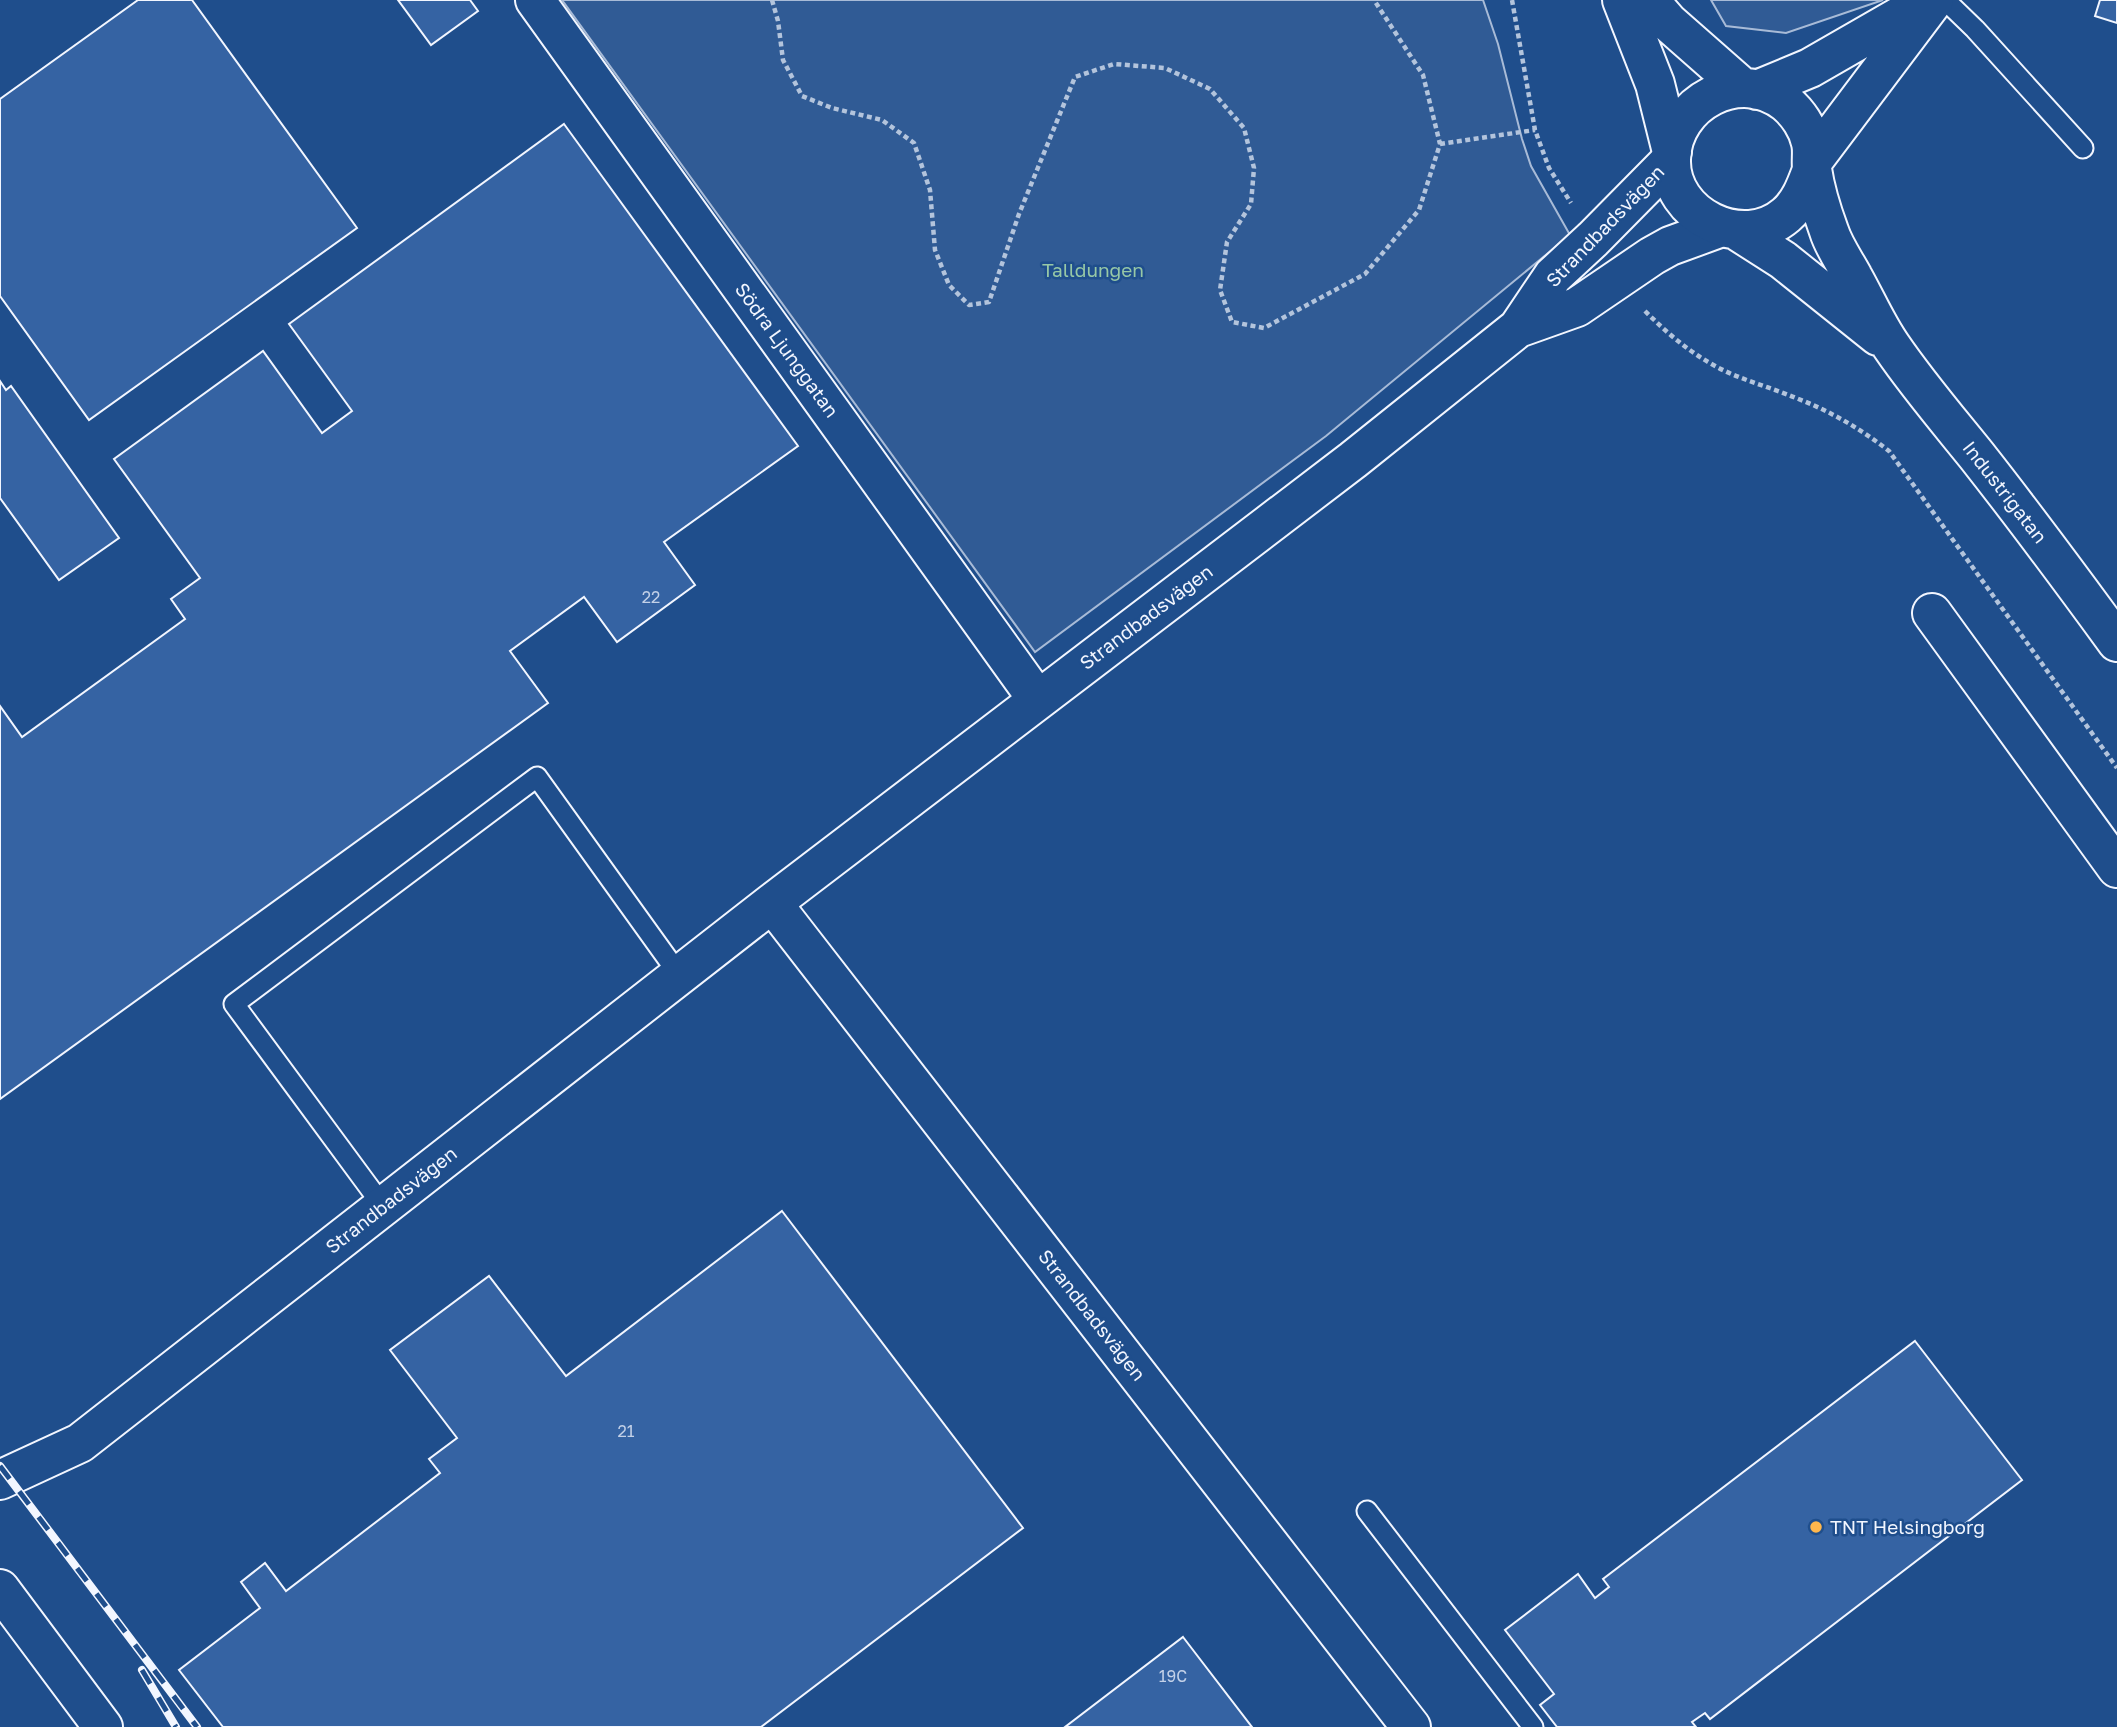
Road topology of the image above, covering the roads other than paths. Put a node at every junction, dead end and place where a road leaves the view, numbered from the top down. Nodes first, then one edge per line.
1 (535, 0) edge
2 (1622, 0) edge
3 (1649, 0) edge
4 (1928, 0) edge
5 (1934, 0) edge
6 (1945, 0) edge
7 (1750, 89) junction
8 (2083, 148) dead end
9 (1671, 156) junction
10 (1812, 166) junction
11 (1729, 229) junction
12 (1518, 328) junction
13 (1890, 346) junction
14 (1932, 613) dead end
15 (2117, 642) edge
16 (1038, 700) junction
17 (2117, 868) edge
18 (772, 903) junction
19 (680, 976) junction
20 (383, 1206) junction
21 (0, 1480) edge
22 (1367, 1511) dead end
23 (0, 1590) edge
24 (103, 1727) edge
25 (1411, 1727) edge
26 (1533, 1727) edge

1 - 16 street, Södra Ljunggatan
2 - 9 street
3 - 7 street
4 - 7 street, Strandbadsvägen
5 - 10 street, Strandbadsvägen
6 - 8 lane
7 - 9 street, Strandbadsvägen
7 - 10 street
9 - 11 street, Strandbadsvägen
9 - 12 street, Strandbadsvägen
10 - 11 street, Strandbadsvägen
10 - 13 street, Industrigatan
11 - 12 street, Strandbadsvägen
11 - 13 street, Industrigatan
12 - 16 street, Strandbadsvägen
13 - 15 street, Industrigatan
14 - 17 street
16 - 18 street, Strandbadsvägen
18 - 19 street, Strandbadsvägen
18 - 25 street, Strandbadsvägen
19 - 20 street, Strandbadsvägen
19 - 20 lane
20 - 21 street, Strandbadsvägen
22 - 26 lane
23 - 24 street

